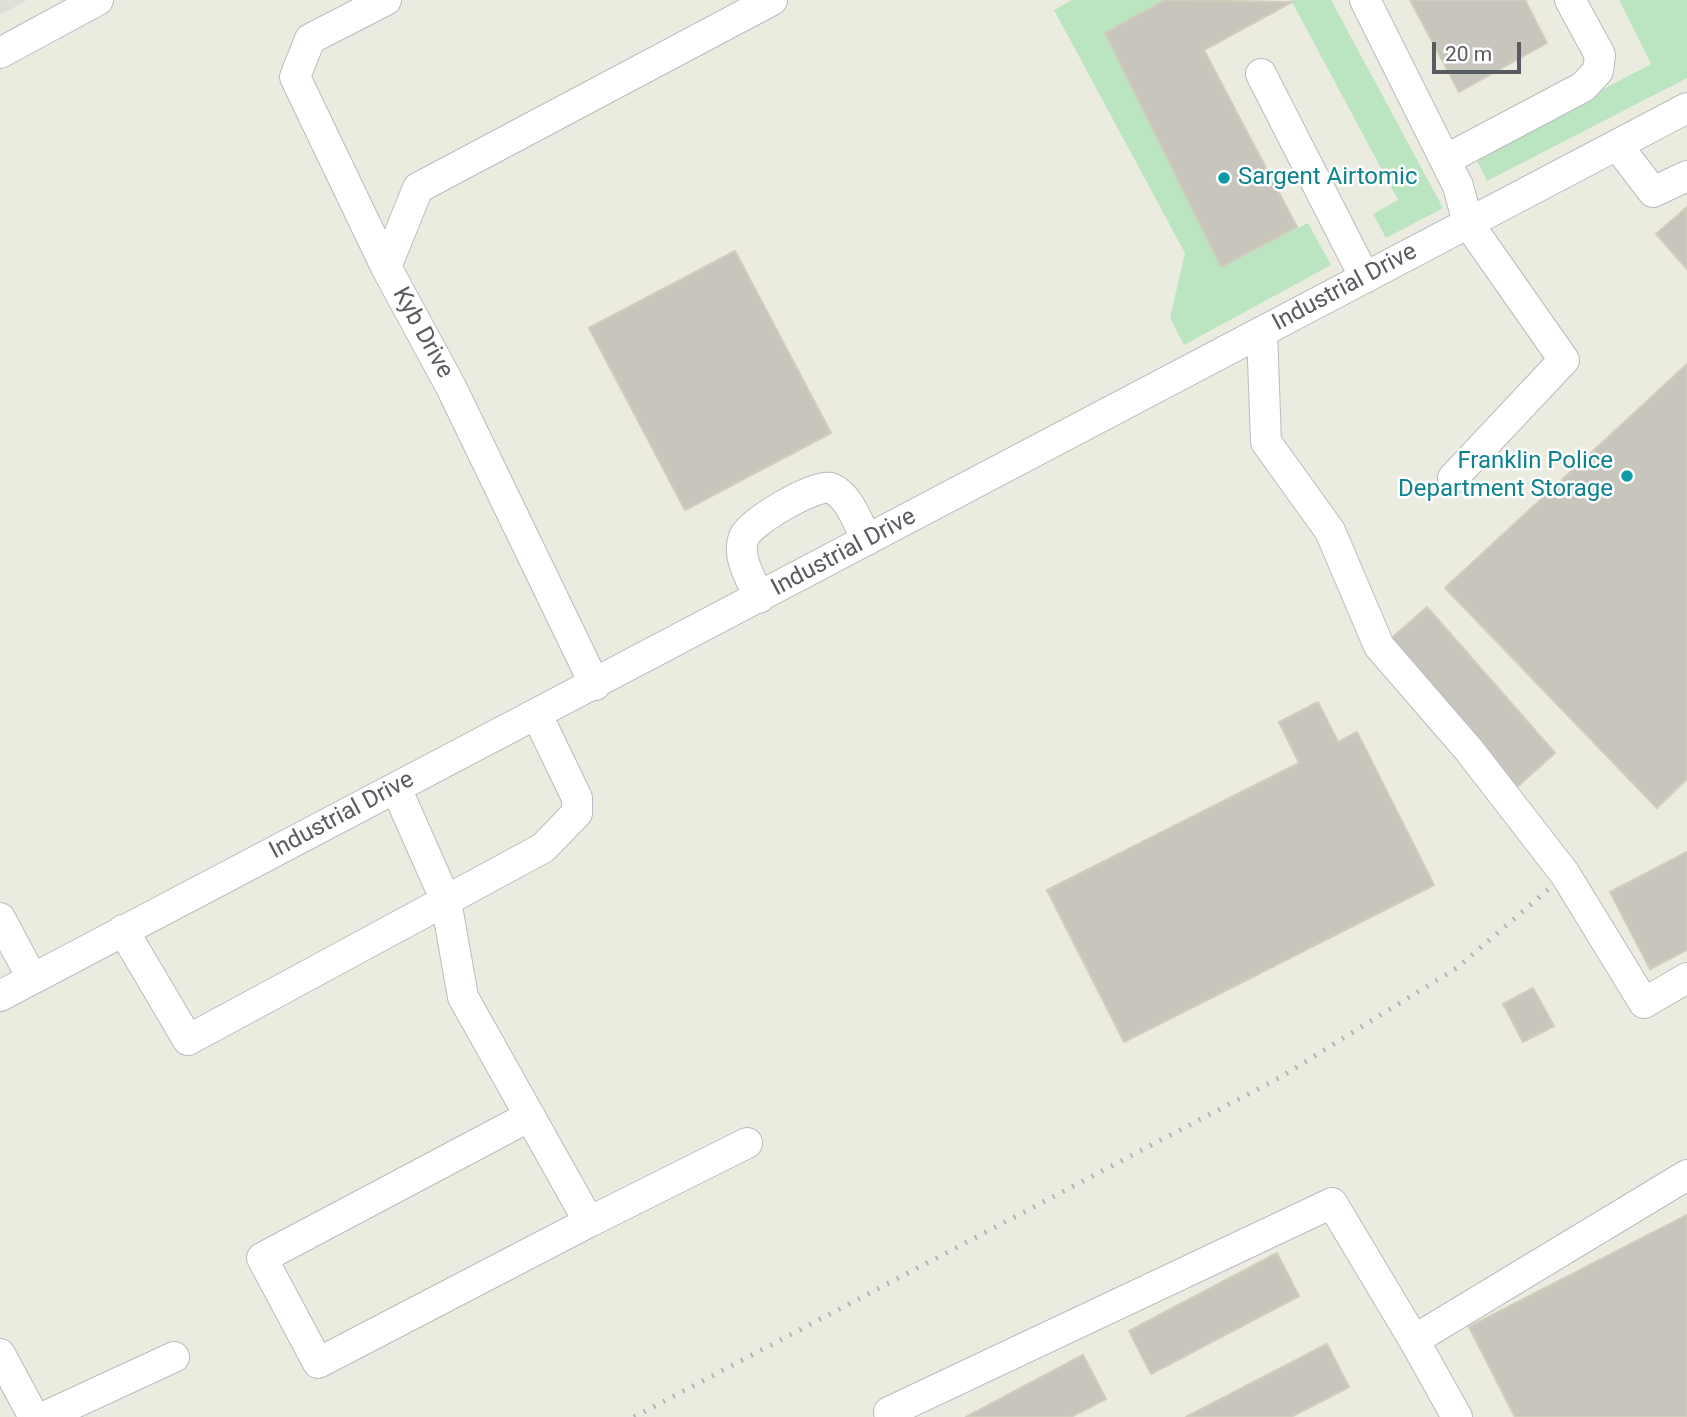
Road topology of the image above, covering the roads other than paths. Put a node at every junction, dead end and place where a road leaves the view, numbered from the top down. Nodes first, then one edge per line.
1 (98, 0) edge
2 (386, 0) edge
3 (772, 0) edge
4 (1365, 0) edge
5 (1570, 0) edge
6 (720, 12) edge
7 (0, 53) edge
8 (1261, 74) dead end
9 (1687, 108) edge
10 (1617, 145) junction
11 (1445, 160) junction
12 (1687, 176) edge
13 (1468, 223) junction
14 (386, 267) junction
15 (1365, 278) junction
16 (1262, 332) junction
17 (1453, 478) dead end
18 (867, 540) junction
19 (759, 598) junction
20 (595, 685) junction
21 (537, 715) junction
22 (396, 788) junction
23 (446, 901) junction
24 (0, 918) edge
25 (124, 930) junction
26 (32, 978) junction
27 (1687, 978) edge
28 (0, 996) edge
29 (530, 1116) junction
30 (747, 1143) dead end
31 (1687, 1175) edge
32 (589, 1222) junction
33 (1414, 1340) junction
34 (0, 1354) edge
35 (174, 1357) dead end
36 (34, 1417) edge
37 (44, 1417) edge
38 (892, 1417) edge
39 (1457, 1417) edge

1 - 7 street
2 - 14 street
3 - 6 street, Kyb Drive
4 - 11 street
5 - 11 street
6 - 14 street, Kyb Drive
8 - 15 street
9 - 10 street, Industrial Drive
10 - 12 street
10 - 13 street, Industrial Drive
11 - 13 street
13 - 15 street, Industrial Drive
13 - 17 street
14 - 20 street, Kyb Drive
15 - 16 street, Industrial Drive
16 - 18 street, Industrial Drive
16 - 27 street
18 - 19 street, Industrial Drive
18 - 19 street
19 - 20 street, Industrial Drive
20 - 21 street, Industrial Drive
21 - 22 street, Industrial Drive
21 - 23 street
22 - 23 street
22 - 25 street, Industrial Drive
23 - 25 street
23 - 29 street
24 - 26 street
25 - 26 street, Industrial Drive
26 - 28 street, Industrial Drive
29 - 32 street
29 - 32 street
30 - 32 street
31 - 33 street
33 - 38 street
33 - 39 street
34 - 36 street
35 - 37 street

